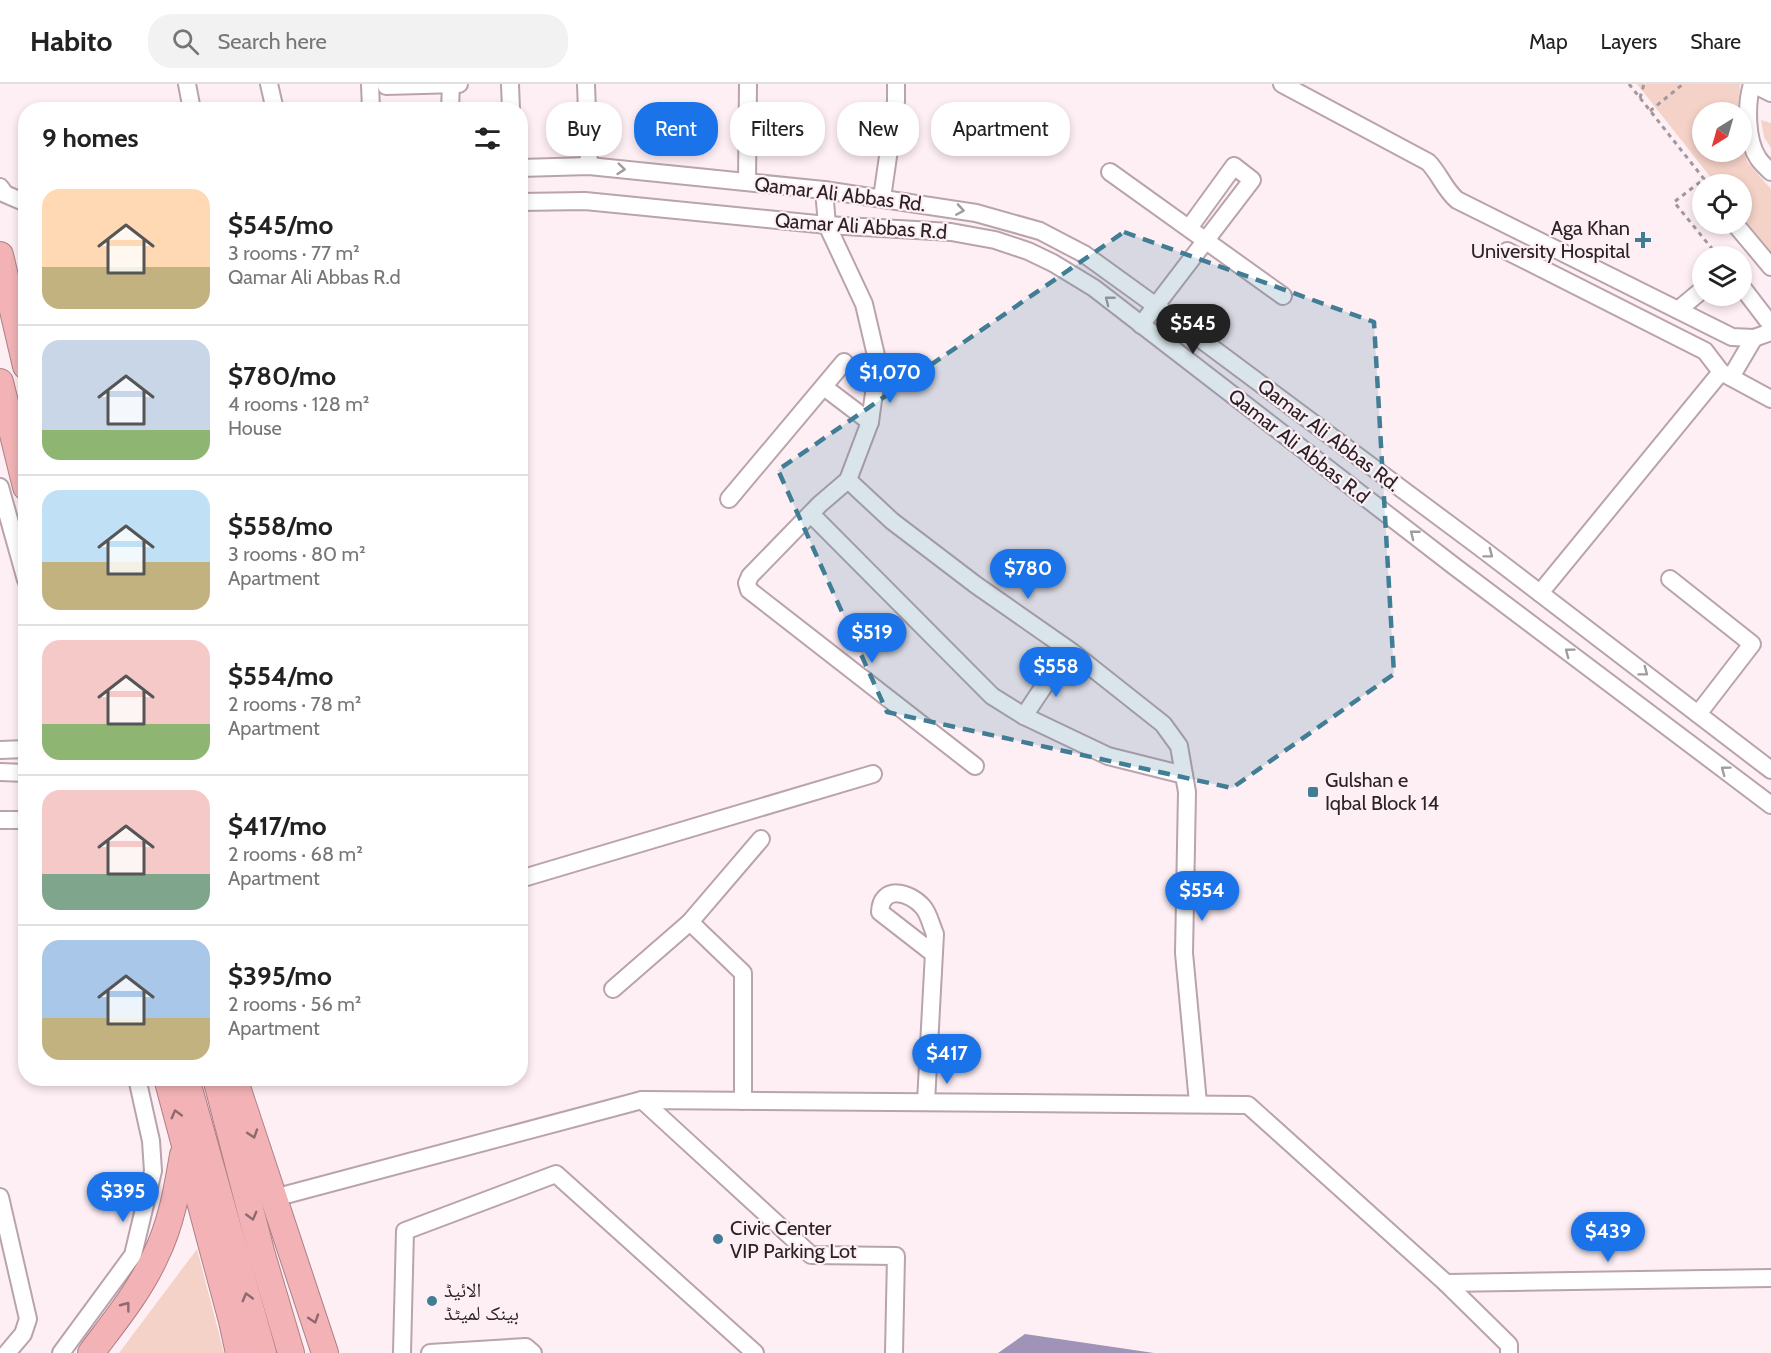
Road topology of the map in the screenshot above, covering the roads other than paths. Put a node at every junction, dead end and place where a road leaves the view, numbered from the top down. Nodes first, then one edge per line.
1 (187, 84) edge
2 (269, 84) edge
3 (451, 84) edge
4 (459, 84) edge
5 (510, 84) edge
6 (586, 84) edge
7 (748, 84) edge
8 (909, 84) edge
9 (1282, 84) edge
10 (1753, 84) edge
11 (378, 85) edge
12 (896, 92) edge
13 (1771, 93) edge
14 (190, 102) edge
15 (273, 102) edge
16 (373, 102) edge
17 (450, 102) edge
18 (511, 102) edge
19 (589, 166) junction
20 (528, 168) edge
21 (1110, 172) dead end
22 (1771, 172) edge
23 (747, 182) junction
24 (0, 187) edge
25 (824, 190) junction
26 (882, 198) junction
27 (18, 200) edge
28 (528, 202) edge
29 (827, 225) junction
30 (1189, 228) junction
31 (1743, 234) edge
32 (1206, 240) junction
33 (1508, 251) dead end
34 (0, 255) edge
35 (1771, 267) edge
36 (1283, 296) dead end
37 (1692, 298) edge
38 (1752, 300) edge
39 (1156, 306) junction
40 (1678, 310) junction
41 (1771, 324) edge
42 (1141, 325) junction
43 (18, 332) edge
44 (1754, 338) junction
45 (843, 362) dead end
46 (1726, 375) junction
47 (0, 382) edge
48 (824, 387) junction
49 (1771, 399) edge
50 (870, 422) junction
51 (18, 455) edge
52 (848, 480) junction
53 (0, 487) edge
54 (729, 499) dead end
55 (811, 514) junction
56 (18, 551) edge
57 (1670, 579) dead end
58 (1540, 593) junction
59 (1060, 662) dead end
60 (1698, 714) junction
61 (1024, 716) junction
62 (18, 749) edge
63 (0, 750) edge
64 (975, 766) dead end
65 (1771, 770) edge
66 (0, 772) edge
67 (18, 773) edge
68 (873, 774) dead end
69 (1184, 775) junction
70 (1771, 805) edge
71 (0, 820) edge
72 (18, 820) edge
73 (761, 839) dead end
74 (528, 877) edge
75 (690, 922) junction
76 (934, 954) dead end
77 (613, 989) dead end
78 (139, 1086) edge
79 (169, 1086) edge
80 (188, 1086) edge
81 (218, 1086) edge
82 (237, 1086) edge
83 (642, 1100) junction
84 (743, 1101) junction
85 (926, 1102) junction
86 (1198, 1103) junction
87 (184, 1143) junction
88 (0, 1197) edge
89 (274, 1198) junction
90 (1771, 1278) edge
91 (1446, 1283) junction
92 (7, 1353) edge
93 (61, 1353) edge
94 (91, 1353) edge
95 (239, 1353) edge
96 (263, 1353) edge
97 (291, 1353) edge
98 (325, 1353) edge
99 (402, 1353) edge
100 (430, 1353) edge
101 (533, 1353) edge
102 (755, 1353) edge
103 (894, 1353) edge
104 (1509, 1353) edge

1 - 14 street
2 - 15 street
3 - 4 street
3 - 11 street
3 - 17 street
5 - 18 street
6 - 19 street
7 - 23 street
8 - 12 street
9 - 40 street
10 - 13 street
10 - 22 street
11 - 16 street
12 - 26 street
19 - 20 street, Qamar Ali Abbas Rd.
19 -> 23 street, Qamar Ali Abbas Rd.
21 - 30 street
23 - 25 street, Qamar Ali Abbas Rd.
24 - 27 street
25 - 26 street, Qamar Ali Abbas Rd.
25 - 29 street
26 -> 39 street, Qamar Ali Abbas Rd.
28 - 29 street, Qamar Ali Abbas R.d
42 -> 29 street, Qamar Ali Abbas R.d
29 - 50 street
30 - 32 street
30 - 32 street
31 - 35 street
32 - 36 street
32 - 39 street
33 - 46 street
34 - 43 highway
37 - 40 street
38 - 41 street
39 - 42 street
39 -> 58 street, Qamar Ali Abbas Rd.
40 - 44 street
41 - 44 street
70 -> 42 street, Qamar Ali Abbas R.d
44 - 46 street
45 - 48 street
46 - 49 street
46 - 58 street
47 - 51 highway
48 - 50 street
48 - 54 street
50 - 52 street
52 - 55 street
52 - 69 street
53 - 56 street
55 - 61 street
55 - 64 street
57 - 60 street
58 -> 60 street, Qamar Ali Abbas Rd.
59 - 61 street
60 - 65 street, Qamar Ali Abbas Rd.
61 - 69 street
62 - 63 street
66 - 67 street
68 - 74 street
69 - 86 street
71 - 72 street
73 - 75 street
75 - 77 street
75 - 84 street
76 - 85 street
78 - 93 street
87 -> 79 highway
96 -> 80 highway
81 -> 97 highway
82 -> 89 highway
83 - 84 street
83 - 89 street
83 - 103 street
84 - 85 street
85 - 86 street
86 - 91 street
94 -> 87 highway
87 - 95 highway
88 - 92 street
89 -> 98 highway
90 - 91 street
91 - 104 street
99 - 102 street
100 - 101 street

